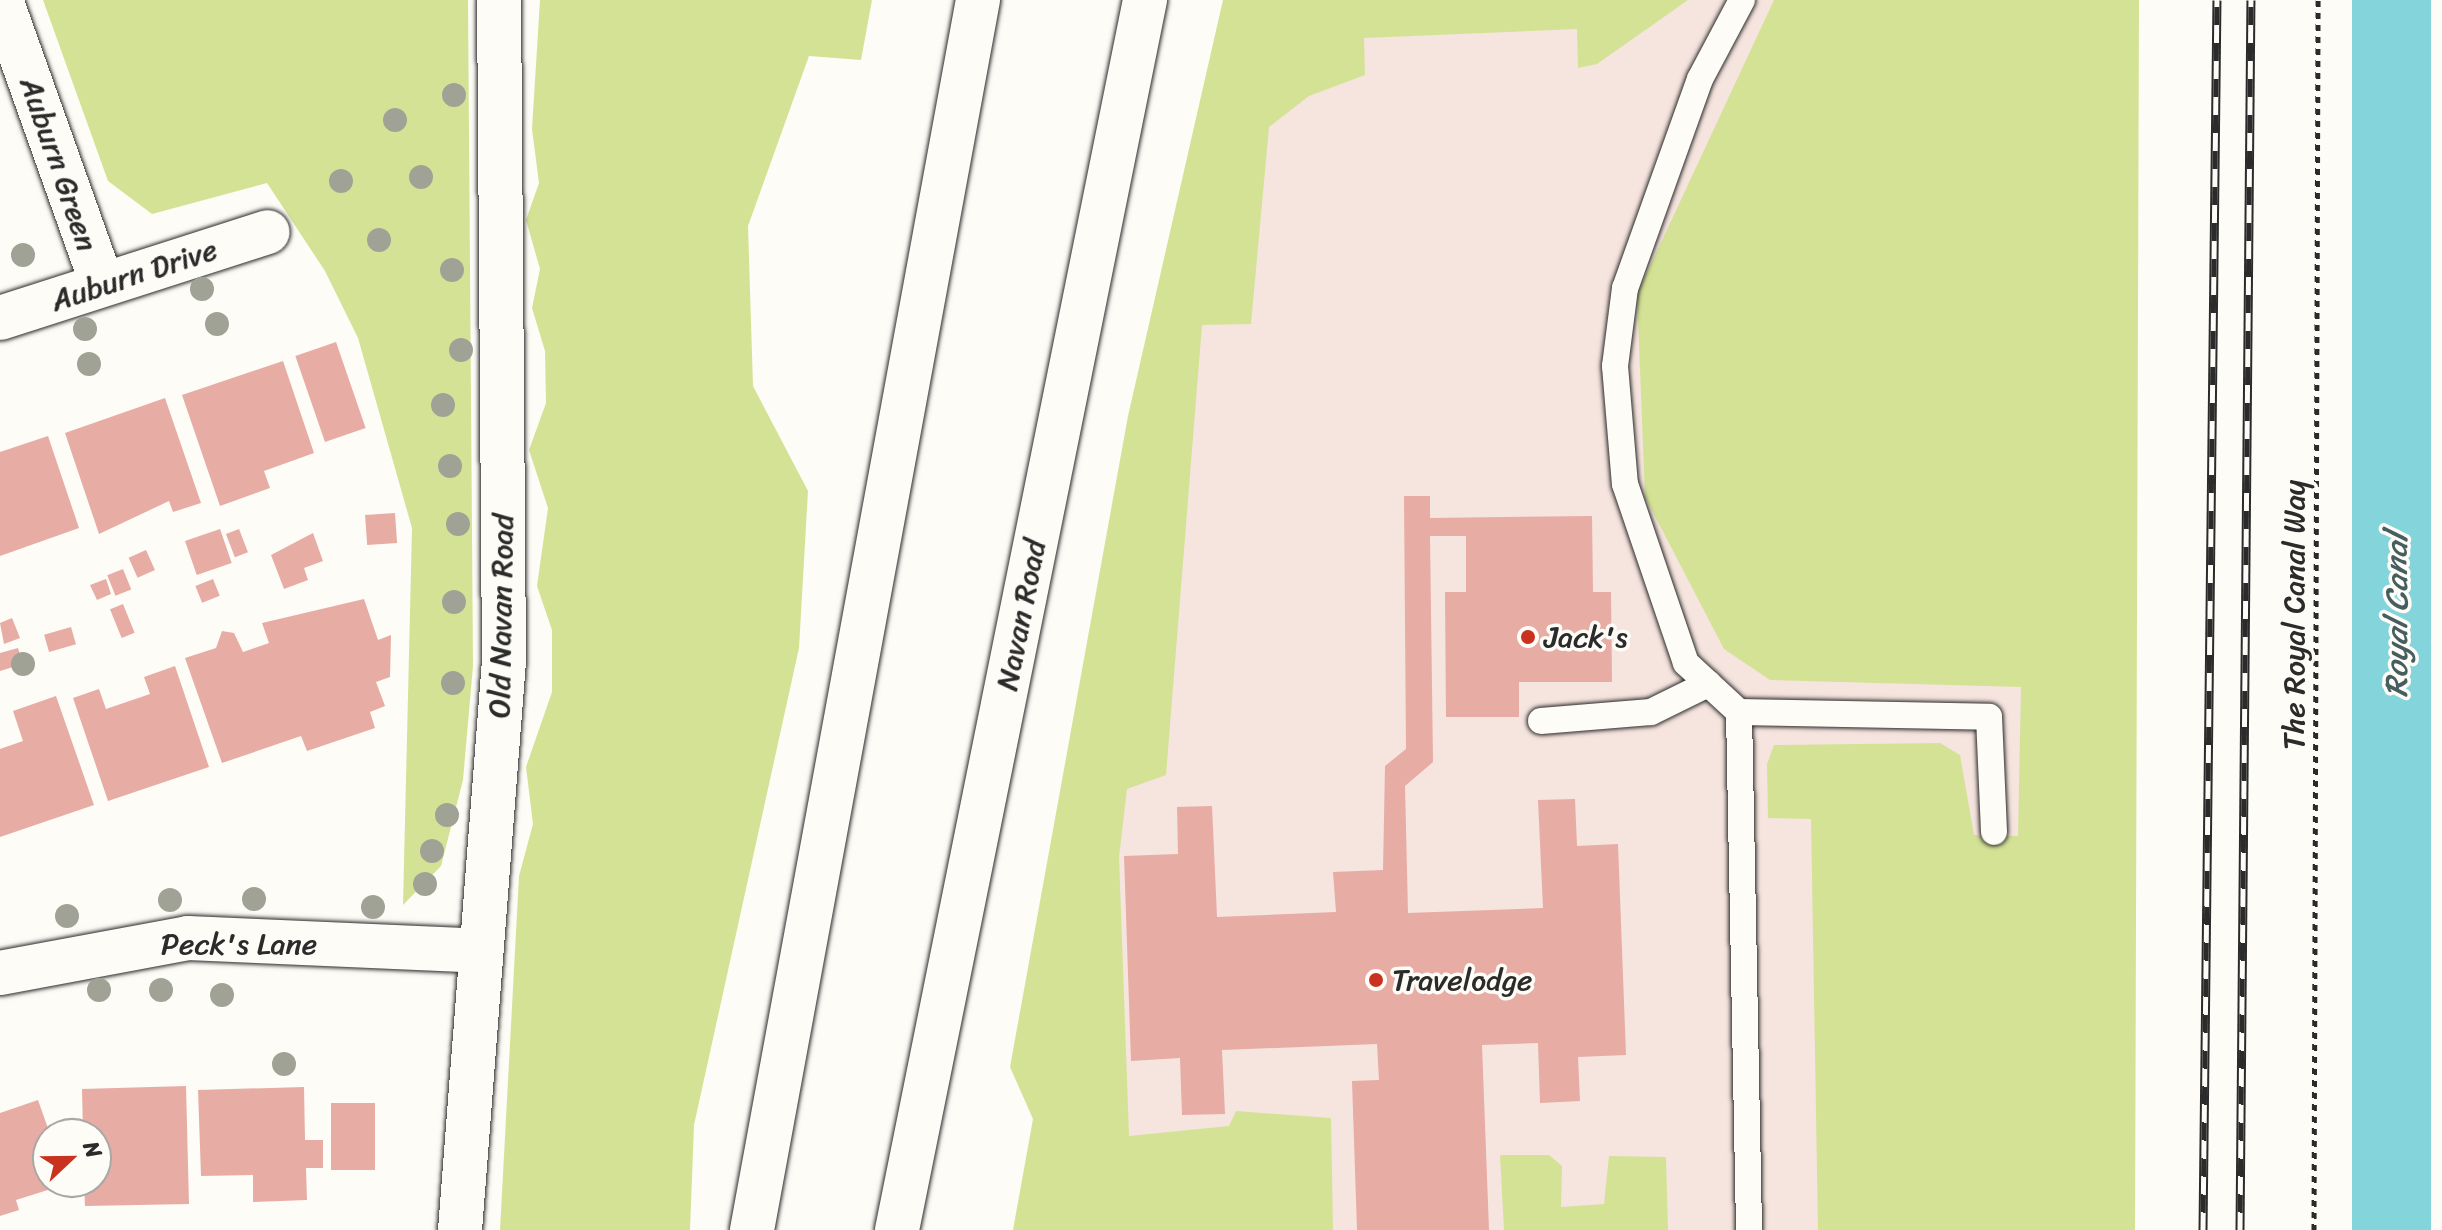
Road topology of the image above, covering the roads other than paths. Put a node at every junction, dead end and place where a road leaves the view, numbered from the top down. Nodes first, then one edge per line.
1 (1, 0) edge
2 (499, 0) edge
3 (978, 0) edge
4 (1145, 0) edge
5 (1742, 0) edge
6 (268, 232) dead end
7 (102, 284) junction
8 (0, 318) edge
9 (1708, 684) junction
10 (1739, 712) junction
11 (1541, 721) dead end
12 (1994, 832) dead end
13 (481, 951) junction
14 (0, 973) edge
15 (460, 1230) edge
16 (752, 1230) edge
17 (897, 1230) edge
18 (1749, 1230) edge

1 - 7 main road, Auburn Green
2 - 13 main road, Old Navan Road
3 - 16 main road
4 - 17 main road, Navan Road
5 - 9 lane
6 - 7 main road, Auburn Drive
7 - 8 main road, Auburn Drive
9 - 10 lane
9 - 11 lane
10 - 12 lane
10 - 18 lane
13 - 14 main road, Peck's Lane
13 - 15 main road, Old Navan Road

